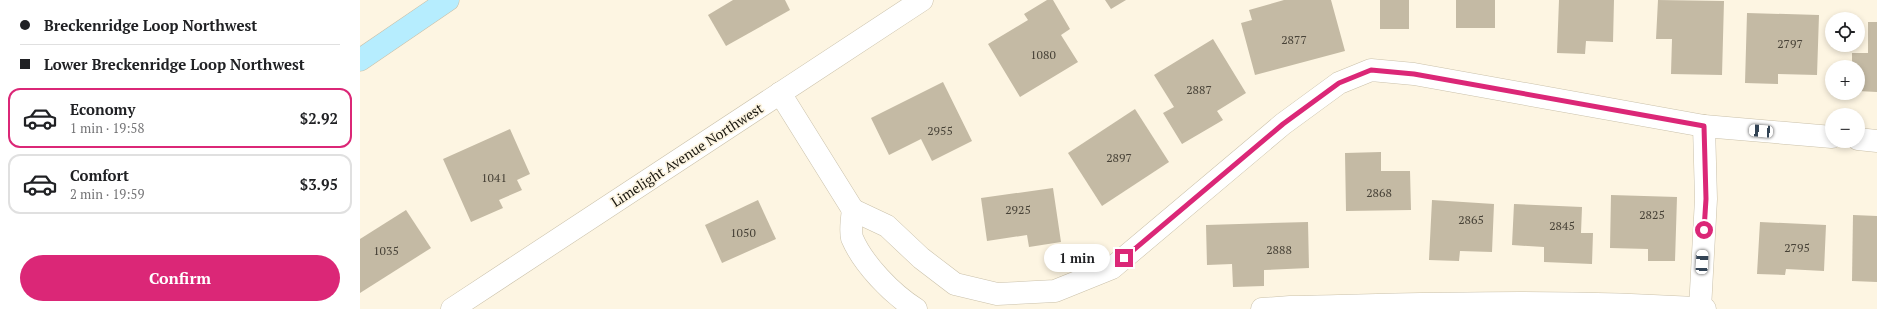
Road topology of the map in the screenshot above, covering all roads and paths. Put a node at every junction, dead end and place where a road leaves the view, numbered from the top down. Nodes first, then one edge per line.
1 (448, 0) edge
2 (922, 0) edge
3 (360, 60) edge
4 (780, 93) junction
5 (1704, 126) junction
6 (1825, 136) edge
7 (1865, 140) edge
8 (1877, 141) edge
9 (853, 210) junction
10 (452, 309) edge
11 (916, 309) edge
12 (1262, 309) edge
13 (1700, 309) edge
14 (1705, 309) edge

1 - 3 main road
2 - 4 street, Limelight Avenue Northwest
4 - 9 street
4 - 10 street, Limelight Avenue Northwest
5 - 6 street
5 - 9 street
5 - 13 street
7 - 8 street
9 - 11 street
12 - 13 street
13 - 14 street

